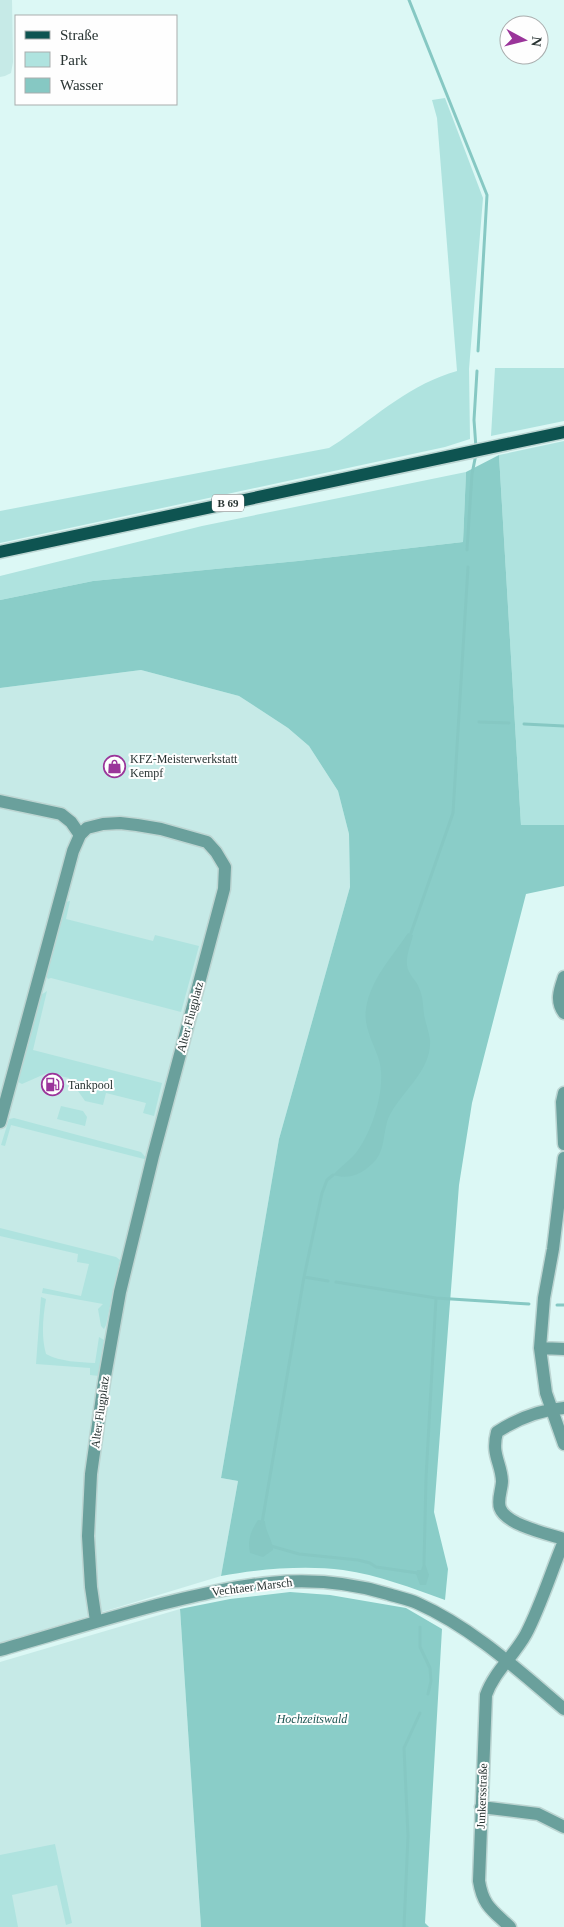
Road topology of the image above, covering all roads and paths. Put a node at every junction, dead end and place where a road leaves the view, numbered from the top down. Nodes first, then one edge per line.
1 (564, 432) edge
2 (0, 552) edge
3 (0, 801) edge
4 (80, 835) junction
5 (564, 976) edge
6 (564, 1013) edge
7 (564, 1093) edge
8 (0, 1122) edge
9 (564, 1144) edge
10 (564, 1158) edge
11 (559, 1236) edge
12 (540, 1348) junction
13 (564, 1349) edge
14 (564, 1408) edge
15 (551, 1409) junction
16 (564, 1444) edge
17 (564, 1540) edge
18 (96, 1621) junction
19 (0, 1650) edge
20 (508, 1661) junction
21 (564, 1709) edge
22 (481, 1807) junction
23 (564, 1827) edge
24 (510, 1927) edge

1 - 2 main road, B 69
3 - 4 street
4 - 8 street
4 - 18 street, Alter Flugplatz
5 - 6 street
7 - 9 street
10 - 11 street
11 - 12 street
12 - 13 street
12 - 15 street
14 - 15 street
15 - 16 street
15 - 17 street
17 - 20 street, Junkersstraße
18 - 19 street, Vechtaer Marsch
18 - 20 street, Vechtaer Marsch
20 - 21 street, Vechtaer Marsch
20 - 22 street, Junkersstraße
22 - 23 street
22 - 24 street, Junkersstraße

